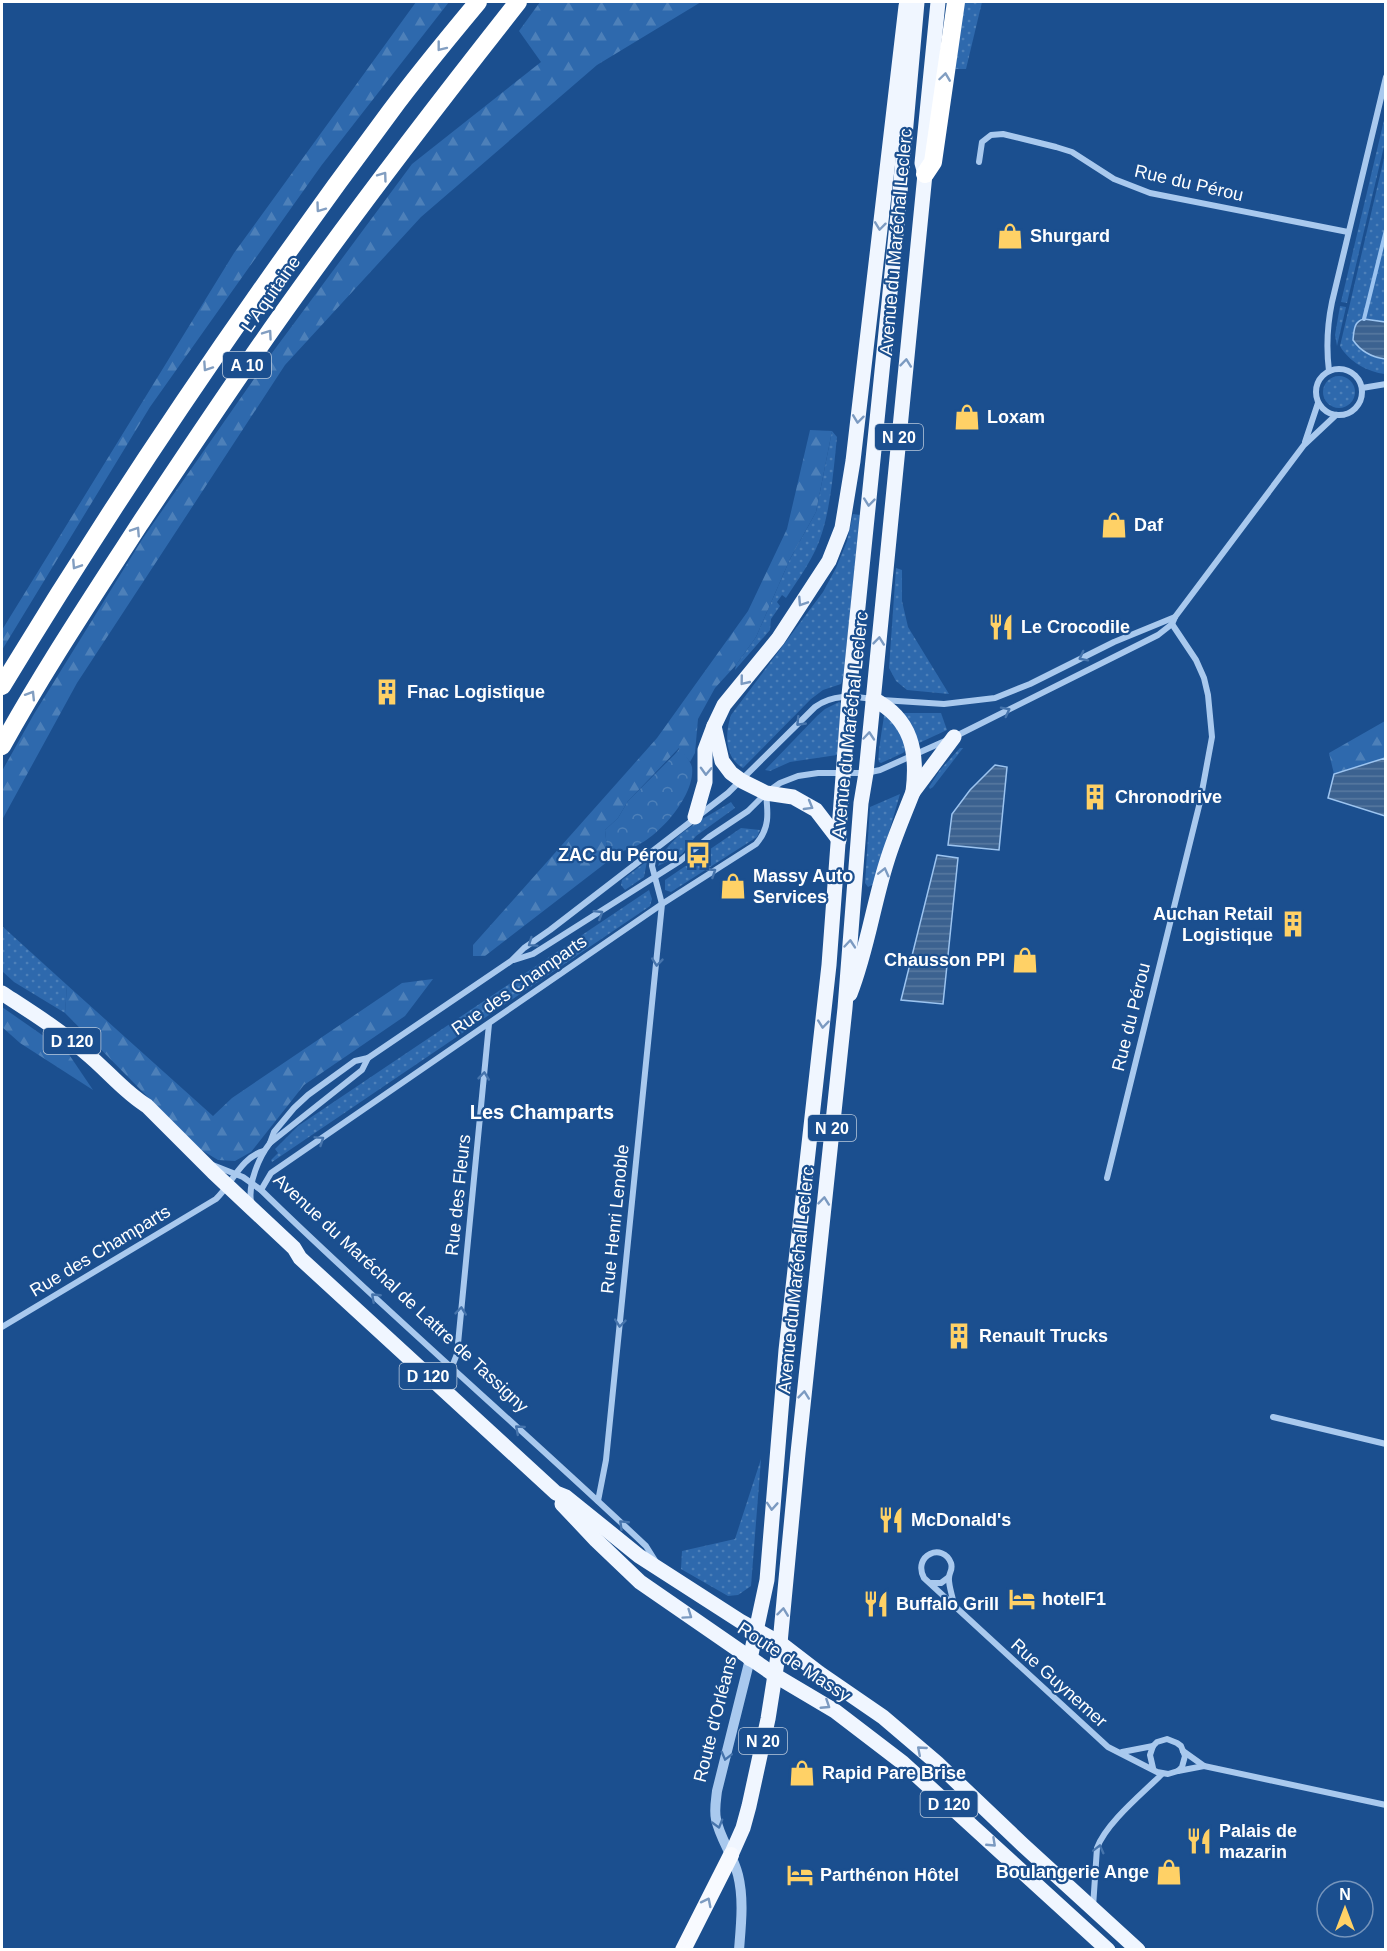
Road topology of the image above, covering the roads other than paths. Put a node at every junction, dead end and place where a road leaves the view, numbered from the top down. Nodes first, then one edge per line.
1 (478, 2) edge
2 (518, 2) edge
3 (909, 2) edge
4 (917, 2) edge
5 (938, 2) edge
6 (956, 2) edge
7 (1386, 77) edge
8 (978, 162) dead end
9 (925, 174) junction
10 (1348, 232) junction
11 (1329, 371) junction
12 (1386, 384) edge
13 (1362, 388) junction
14 (1318, 403) junction
15 (1336, 415) junction
16 (1304, 445) junction
17 (1174, 621) junction
18 (2, 686) edge
19 (849, 695) junction
20 (873, 699) junction
21 (714, 726) junction
22 (954, 737) junction
23 (2, 746) edge
24 (915, 755) junction
25 (843, 772) junction
26 (866, 773) junction
27 (742, 781) junction
28 (913, 792) junction
29 (766, 793) junction
30 (695, 817) junction
31 (839, 840) junction
32 (654, 851) junction
33 (654, 877) junction
34 (662, 904) junction
35 (511, 961) junction
36 (2, 993) edge
37 (844, 1008) junction
38 (489, 1024) junction
39 (368, 1059) junction
40 (134, 1098) junction
41 (270, 1143) junction
42 (264, 1150) junction
43 (1107, 1178) dead end
44 (251, 1182) junction
45 (228, 1184) junction
46 (261, 1190) junction
47 (252, 1209) junction
48 (300, 1258) junction
49 (2, 1327) edge
50 (451, 1369) junction
51 (1273, 1417) dead end
52 (1386, 1444) edge
53 (777, 1448) joint
54 (563, 1467) joint
55 (556, 1493) junction
56 (598, 1500) junction
57 (660, 1568) junction
58 (949, 1577) junction
59 (928, 1581) junction
60 (954, 1605) junction
61 (756, 1629) junction
62 (780, 1643) junction
63 (750, 1659) junction
64 (776, 1676) junction
65 (1153, 1746) junction
66 (1183, 1751) junction
67 (1120, 1752) junction
68 (1204, 1766) junction
69 (1154, 1768) junction
70 (1178, 1771) junction
71 (1162, 1774) junction
72 (1386, 1805) edge
73 (731, 1855) junction
74 (1093, 1907) junction
75 (683, 1950) edge
76 (739, 1950) edge
77 (1108, 1950) edge
78 (1138, 1950) edge

1 -> 18 highway, L'Aquitaine / A 10
23 -> 2 highway, L'Aquitaine / A 10
3 -> 21 main road
4 -> 19 main road, Avenue du Maréchal Leclerc / N 20
5 - 9 main road, Avenue du Maréchal Leclerc / N 20
9 -> 6 highway
7 - 10 street
8 - 10 street, Rue du Pérou
20 -> 9 main road, Avenue du Maréchal Leclerc / N 20
10 - 11 street
11 - 13 street
11 - 14 street
12 - 13 street
13 - 15 street
14 - 15 street
14 - 16 street
15 - 16 street
16 - 17 street
17 -> 20 street
22 -> 17 street
17 - 43 street, Rue du Pérou
19 - 20 street
19 - 25 main road, Avenue du Maréchal Leclerc / N 20
19 -> 27 street, Rue des Champarts
20 - 24 main road
26 -> 20 main road, Avenue du Maréchal Leclerc / N 20
21 - 27 main road
21 -> 30 main road
22 - 24 street
22 - 28 main road
24 - 26 street
24 - 28 main road
25 - 26 street
25 - 29 street, Rue des Champarts
25 - 31 main road, Avenue du Maréchal Leclerc / N 20
37 -> 26 main road, Avenue du Maréchal Leclerc / N 20
27 - 29 main road
27 - 30 street, Rue des Champarts
37 -> 28 main road
29 -> 31 main road
29 - 33 street, Rue des Champarts
34 -> 29 street, Rue des Champarts
30 - 32 street, Rue des Champarts
31 -> 53 main road, Avenue du Maréchal Leclerc / N 20
32 - 33 street
32 -> 35 street, Rue des Champarts
33 - 34 street
35 -> 33 street, Rue des Champarts
34 - 38 street, Rue des Champarts
34 -> 56 street, Rue Henri Lenoble
35 - 39 street, Rue des Champarts
36 - 40 main road, Avenue du Maréchal de Lattre de Tassigny / D 120
62 -> 37 main road, Avenue du Maréchal Leclerc / N 20
46 -> 38 street, Rue des Champarts
50 -> 38 street, Rue des Fleurs
39 - 41 street, Rue des Champarts
39 - 41 street, Rue des Champarts
40 - 45 main road, Avenue du Maréchal de Lattre de Tassigny
40 - 45 main road, Avenue du Maréchal de Lattre de Tassigny / D 120
41 - 42 street, Rue des Champarts
42 - 44 street, Rue des Champarts
42 - 45 street, Rue des Champarts
44 - 45 street, Avenue du Maréchal de Lattre de Tassigny
44 - 46 street, Avenue du Maréchal de Lattre de Tassigny
44 - 47 street, Rue des Champarts
45 - 47 main road, Avenue du Maréchal de Lattre de Tassigny
45 - 48 main road, Avenue du Maréchal de Lattre de Tassigny / D 120
45 - 49 street, Rue des Champarts
50 -> 46 street, Avenue du Maréchal de Lattre de Tassigny
47 - 48 main road, Avenue du Maréchal de Lattre de Tassigny
48 - 55 main road, Avenue du Maréchal de Lattre de Tassigny / D 120
54 -> 50 street, Avenue du Maréchal de Lattre de Tassigny
51 - 52 street
53 -> 61 main road, Route d'Orléans / N 20
54 - 56 street, Route de Massy
55 - 57 main road, Route de Massy / D 120
55 -> 63 main road, Route de Massy / D 120
57 -> 56 street, Route de Massy
57 - 61 main road, Route de Massy / D 120
58 - 59 street
58 - 59 street
58 - 60 street
59 - 60 street, Rue Guynemer
60 - 67 street, Rue Guynemer
61 - 62 main road, Route de Massy / D 120
61 - 63 main road, Route d'Orléans / N 20
62 - 64 main road, N 20
74 -> 62 main road, Route de Massy / D 120
63 - 64 main road, Route de Massy / D 120
63 -> 73 street, Route d'Orléans / N 20
64 - 73 main road, N 20
64 -> 77 main road, Route de Massy / D 120
65 - 66 street
65 - 67 street
65 - 69 street
66 - 68 street
66 - 70 street
67 - 69 street, Rue Guynemer
68 - 70 street
68 - 72 street
69 - 71 street
70 - 71 street
74 -> 71 street
75 -> 73 highway, N 20
73 - 76 street, Route d'Orléans
74 - 78 main road, Route de Massy / D 120

